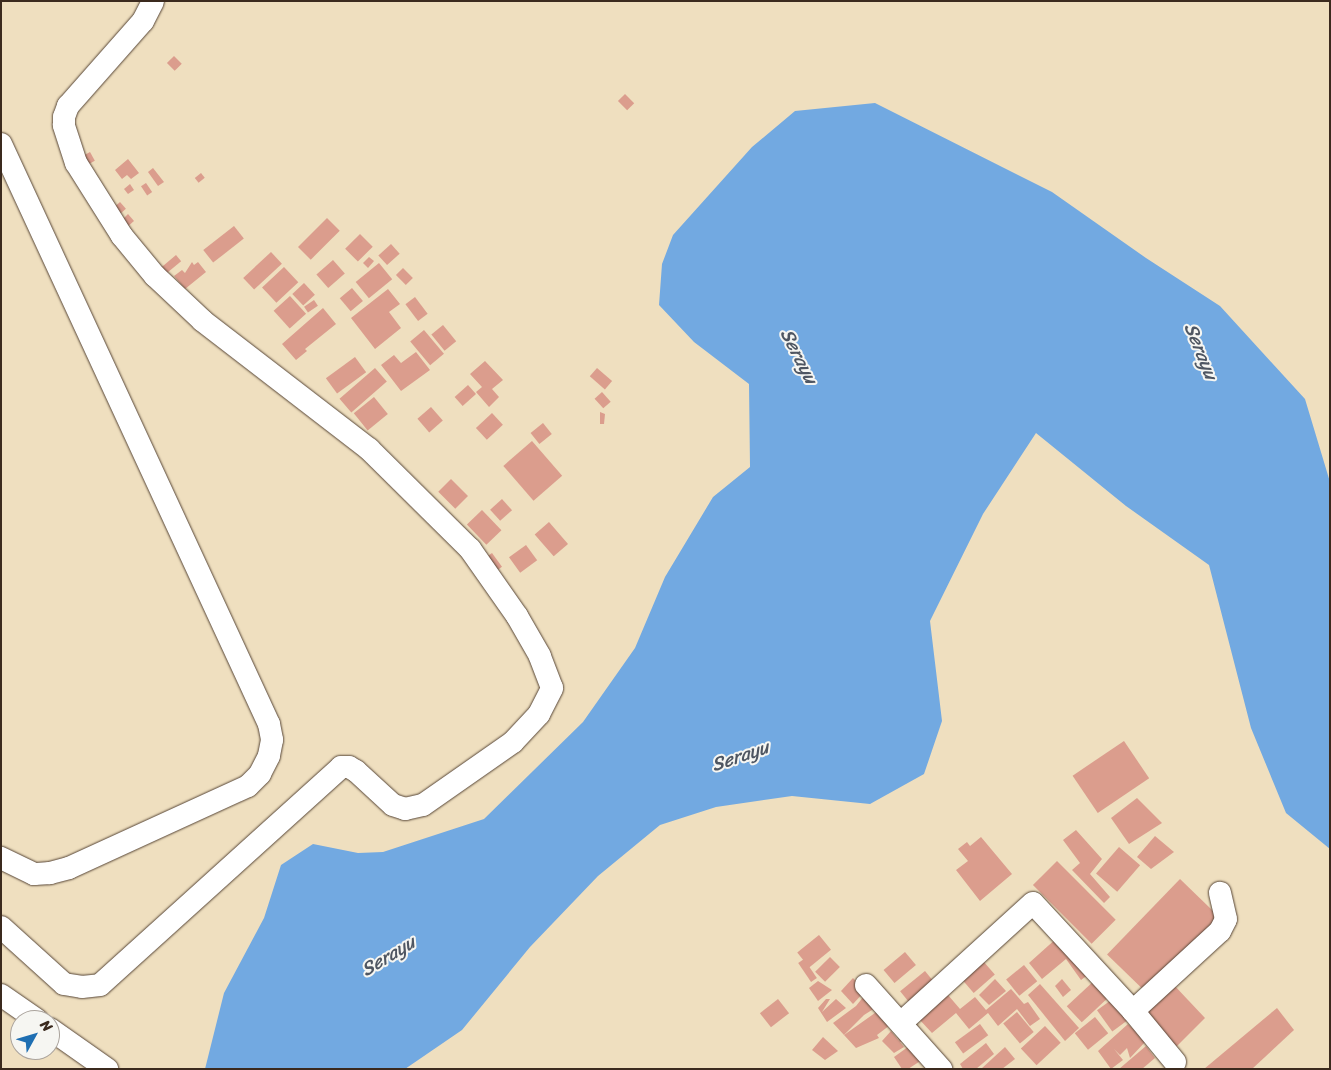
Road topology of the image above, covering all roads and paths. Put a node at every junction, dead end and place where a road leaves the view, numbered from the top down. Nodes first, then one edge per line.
1 (153, 1) edge
2 (1, 144) edge
3 (1, 858) edge
4 (1220, 893) dead end
5 (1, 927) edge
6 (866, 985) dead end
7 (1, 995) edge
8 (23, 1010) edge
9 (1133, 1011) junction
10 (901, 1023) junction
11 (60, 1036) edge
12 (1174, 1067) edge
13 (107, 1069) edge
14 (941, 1069) edge

1 - 5 street
2 - 3 street
4 - 9 street
6 - 10 street
7 - 8 street
9 - 10 street
9 - 12 street
10 - 14 street
11 - 13 street

